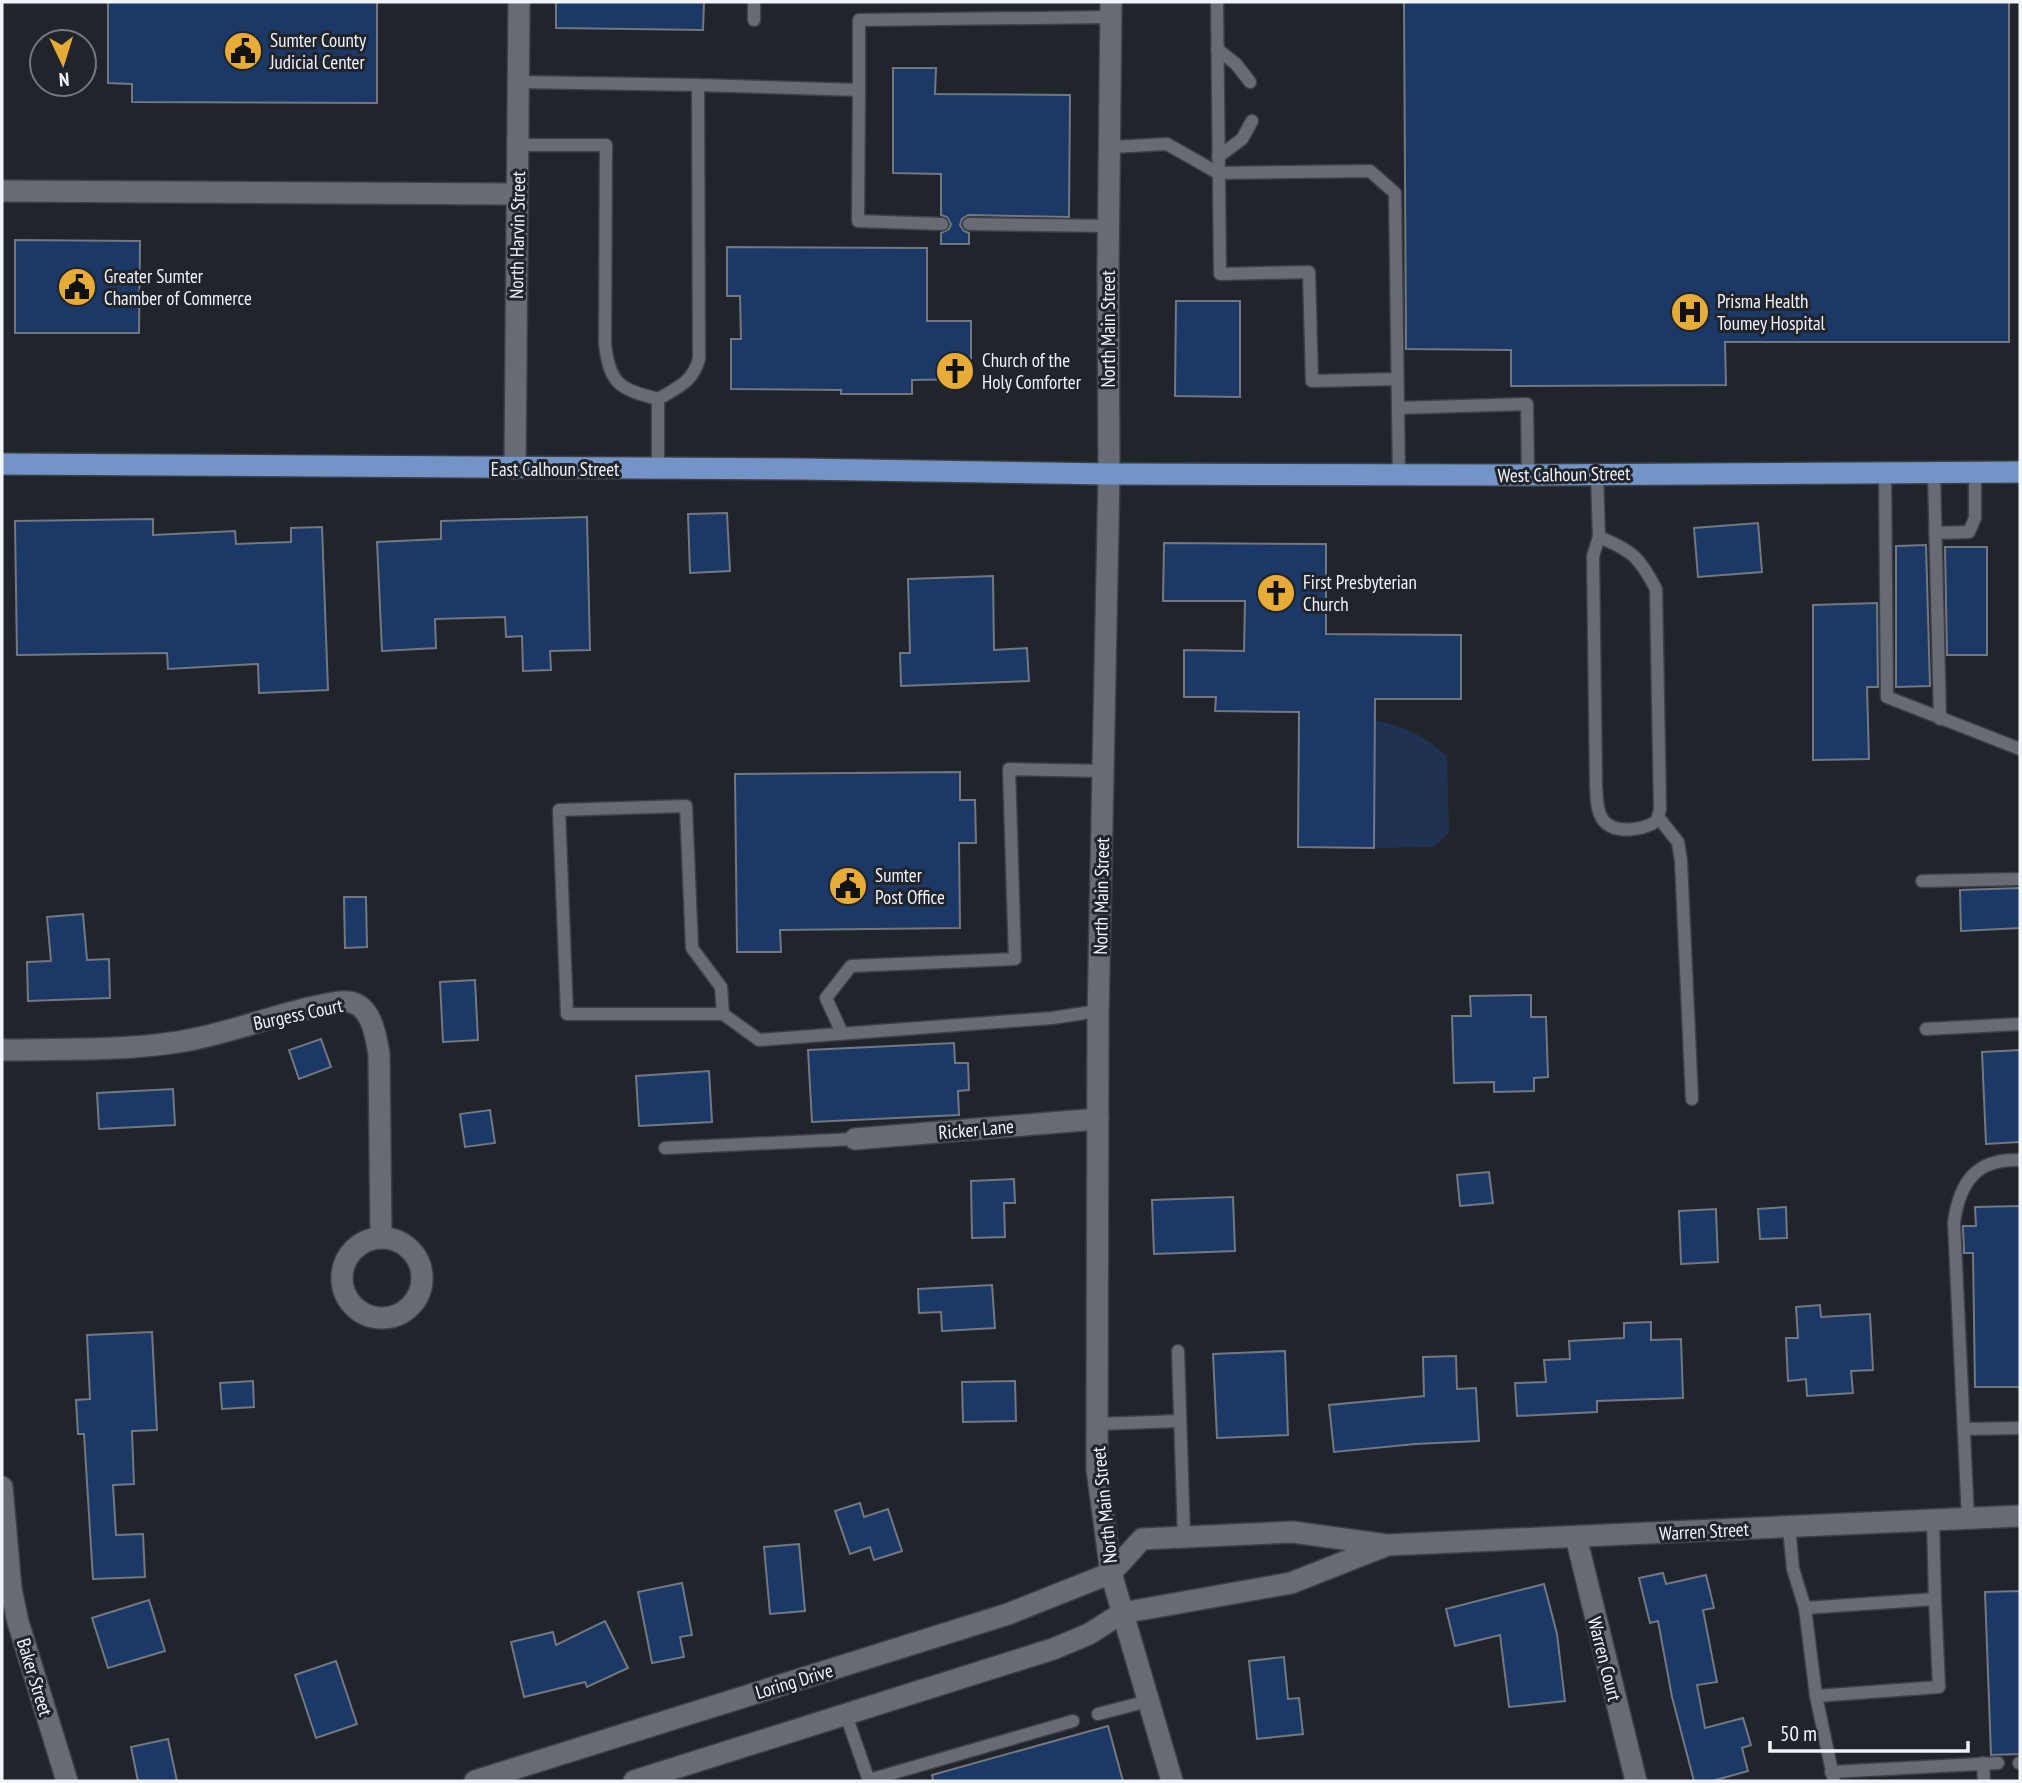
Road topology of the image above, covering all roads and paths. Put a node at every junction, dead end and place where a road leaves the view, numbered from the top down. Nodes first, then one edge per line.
1 (519, 2) edge
2 (754, 2) edge
3 (1217, 2) edge
4 (1111, 10) edge
5 (754, 20) dead end
6 (1217, 48) junction
7 (519, 82) junction
8 (1250, 82) dead end
9 (698, 85) junction
10 (859, 90) junction
11 (1252, 121) dead end
12 (518, 145) junction
13 (1111, 147) junction
14 (1218, 157) junction
15 (1218, 173) junction
16 (2, 191) edge
17 (517, 194) junction
18 (942, 224) dead end
19 (969, 224) dead end
20 (1109, 226) junction
21 (1397, 379) junction
22 (657, 399) junction
23 (1398, 408) junction
24 (2, 464) edge
25 (515, 468) junction
26 (658, 469) junction
27 (1885, 471) junction
28 (1934, 472) junction
29 (1975, 472) junction
30 (2020, 472) edge
31 (1109, 474) junction
32 (1597, 474) junction
33 (1399, 475) junction
34 (1528, 475) junction
35 (1935, 533) junction
36 (1599, 537) junction
37 (1940, 719) junction
38 (2020, 749) edge
39 (1104, 771) junction
40 (1658, 817) junction
41 (2020, 879) edge
42 (1922, 881) dead end
43 (1098, 1011) junction
44 (723, 1014) junction
45 (2020, 1024) edge
46 (1926, 1029) dead end
47 (842, 1033) junction
48 (2, 1050) edge
49 (1692, 1099) dead end
50 (1098, 1119) junction
51 (855, 1139) joint
52 (665, 1148) dead end
53 (2020, 1160) edge
54 (381, 1237) dead end
55 (1178, 1351) dead end
56 (1180, 1421) junction
57 (1097, 1424) junction
58 (2020, 1428) edge
59 (1964, 1429) junction
60 (2, 1488) edge
61 (2020, 1516) edge
62 (1968, 1519) junction
63 (1933, 1520) junction
64 (1789, 1527) junction
65 (1184, 1537) junction
66 (1576, 1537) junction
67 (1387, 1545) junction
68 (1111, 1573) junction
69 (1935, 1599) junction
70 (1805, 1608) junction
71 (1122, 1613) junction
72 (1816, 1696) junction
73 (1148, 1701) junction
74 (1098, 1714) dead end
75 (846, 1715) junction
76 (1073, 1721) dead end
77 (1983, 1763) junction
78 (1998, 1763) dead end
79 (1833, 1777) edge
80 (67, 1781) edge
81 (475, 1781) edge
82 (634, 1781) edge
83 (869, 1781) edge
84 (1172, 1781) edge
85 (1636, 1781) edge
86 (1984, 1781) edge

1 - 7 street, North Harvin Street
2 - 5 lane
3 - 6 lane
4 - 10 lane
4 - 13 street, North Main Street
6 - 8 lane
6 - 14 lane
7 - 9 lane
7 - 12 street, North Harvin Street
9 - 10 lane
9 - 22 lane
10 - 18 lane
11 - 14 lane
12 - 17 street, North Harvin Street
12 - 22 lane
13 - 15 lane
13 - 20 street, North Main Street
14 - 15 lane
15 - 21 lane
15 - 21 lane
16 - 17 street
17 - 25 street, North Harvin Street
19 - 20 lane
20 - 31 street, North Main Street
21 - 23 lane
22 - 26 lane
23 - 33 lane
23 - 34 lane
24 - 25 main road, East Calhoun Street
25 - 26 main road, East Calhoun Street
26 - 31 main road, East Calhoun Street
27 - 28 main road, West Calhoun Street
27 - 32 main road, West Calhoun Street
27 - 37 lane
28 - 29 main road, West Calhoun Street
28 - 35 lane
29 - 30 main road, West Calhoun Street
29 - 35 lane
31 - 33 main road, West Calhoun Street
31 - 39 street, North Main Street
32 - 34 main road, West Calhoun Street
32 - 36 lane
33 - 34 main road, West Calhoun Street
35 - 37 lane
36 - 40 lane
36 - 40 lane
37 - 38 lane
39 - 43 street, North Main Street
39 - 47 lane
40 - 49 lane
41 - 42 lane
43 - 47 lane
43 - 50 street, North Main Street
44 - 44 lane
44 - 47 lane
45 - 46 lane
48 - 54 street, Burgess Court
50 - 51 street, Ricker Lane
50 - 57 street, North Main Street
51 - 52 lane
53 - 59 lane
55 - 56 lane
56 - 57 lane
56 - 65 lane
57 - 68 street, North Main Street
58 - 59 lane
59 - 62 lane
60 - 80 street, Baker Street
61 - 62 street, Warren Street
62 - 63 street, Warren Street
63 - 64 street, Warren Street
63 - 69 lane
64 - 66 street, Warren Street
64 - 70 lane
65 - 67 street, Warren Street
65 - 68 street, Warren Street
66 - 67 street, Warren Street
66 - 85 street, Warren Court
67 - 71 street, Warren Street
68 - 71 street, North Main Street
68 - 81 street, Loring Drive
69 - 70 lane
69 - 72 lane
70 - 72 lane
71 - 73 street, North Main Street
71 - 75 street
72 - 79 lane
73 - 74 lane
73 - 84 street, North Main Street
75 - 82 street
75 - 83 lane
76 - 83 lane
77 - 78 lane
77 - 79 lane
77 - 86 lane

